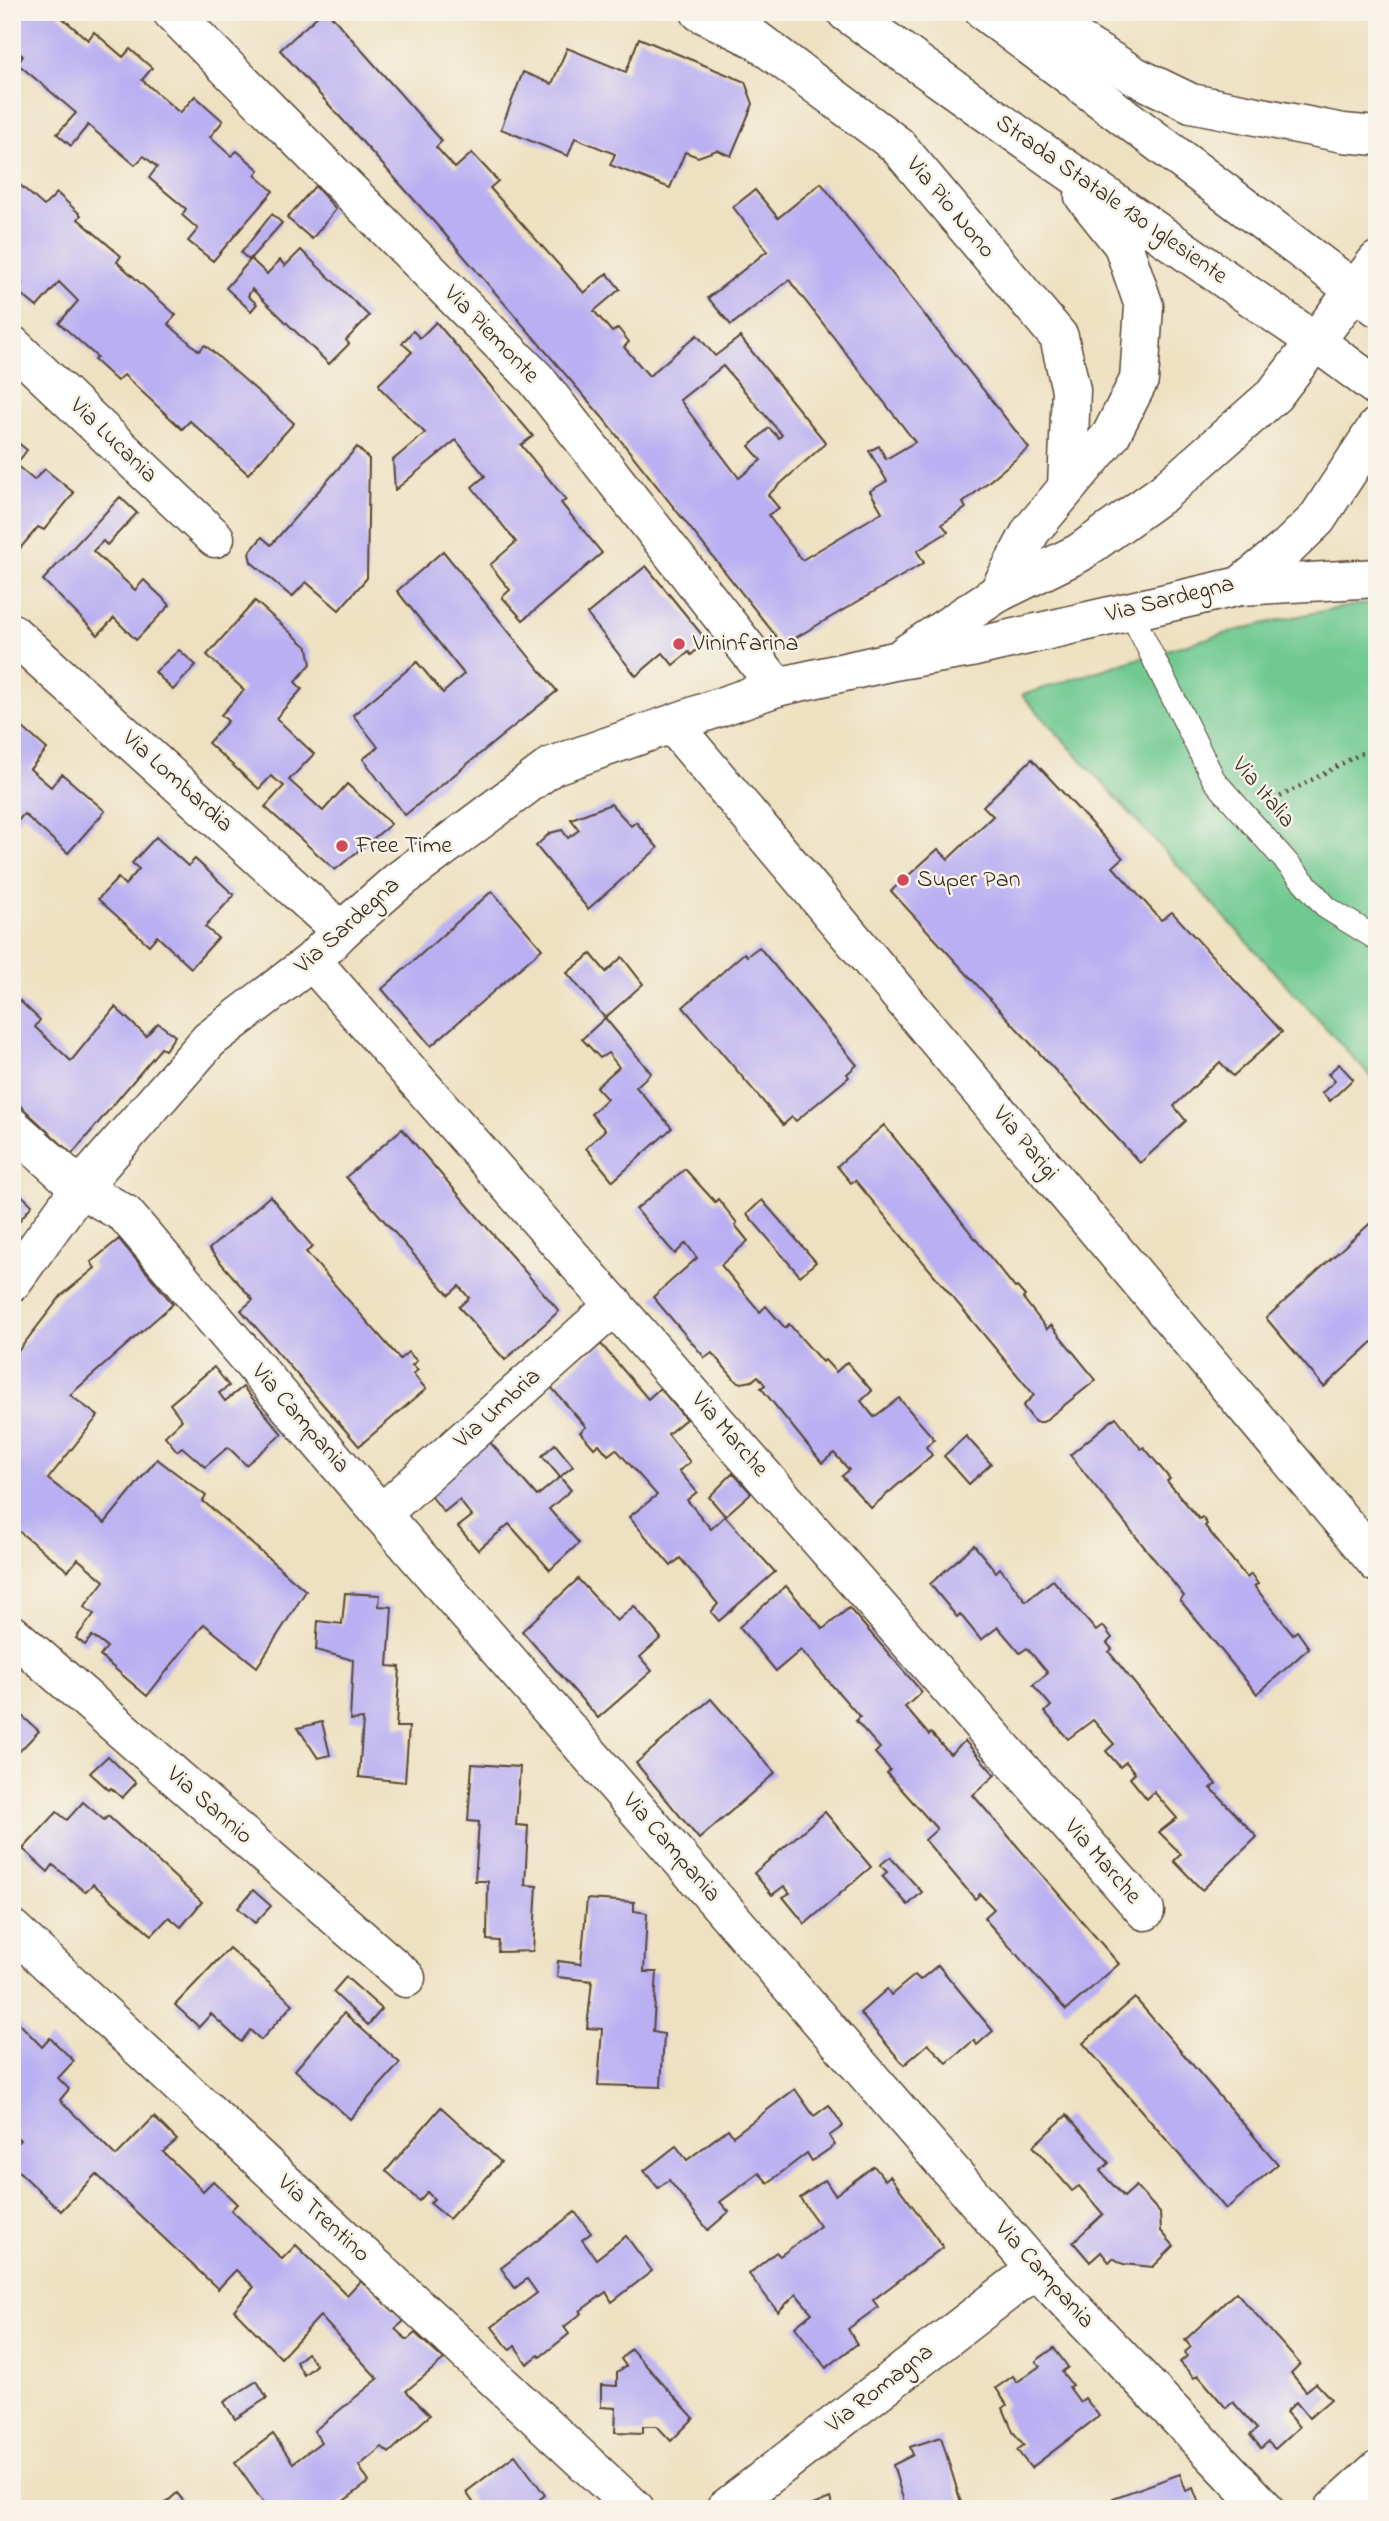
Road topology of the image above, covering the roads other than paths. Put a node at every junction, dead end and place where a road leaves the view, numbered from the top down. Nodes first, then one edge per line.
1 (172, 12) edge
2 (700, 12) edge
3 (846, 12) edge
4 (985, 12) edge
5 (1031, 12) edge
6 (1377, 135) edge
7 (1059, 164) junction
8 (1369, 285) edge
9 (1316, 342) junction
10 (12, 345) edge
11 (1377, 387) edge
12 (1377, 427) edge
13 (1067, 487) junction
14 (215, 538) dead end
15 (1377, 578) edge
16 (1240, 586) junction
17 (998, 593) junction
18 (1129, 611) junction
19 (12, 633) edge
20 (894, 661) junction
21 (777, 687) junction
22 (673, 725) junction
23 (341, 931) junction
24 (1377, 939) edge
25 (312, 961) junction
26 (12, 1127) edge
27 (80, 1188) junction
28 (12, 1282) edge
29 (615, 1304) junction
30 (381, 1514) junction
31 (1377, 1563) edge
32 (12, 1634) edge
33 (1145, 1911) dead end
34 (12, 1929) edge
35 (406, 1978) dead end
36 (1036, 2269) junction
37 (1377, 2470) edge
38 (635, 2509) edge
39 (724, 2509) edge
40 (1265, 2509) edge
41 (1334, 2509) edge

1 - 21 street, Via Piemonte
2 - 13 street, Via Pio Nono
3 - 7 street, Strada Statale 130 Iglesiente
4 - 8 street
5 - 6 street
7 - 9 street, Strada Statale 130 Iglesiente
7 - 13 street
8 - 9 street, Via Sardegna
9 - 11 street, Strada Statale 130 Iglesiente
9 - 17 street, Via Sardegna
10 - 14 street, Via Lucania
12 - 16 street, Via Sardegna
13 - 17 street
15 - 16 street
16 - 18 street, Via Sardegna
17 - 20 street, Via Sardegna
18 - 20 street, Via Sardegna
18 - 24 lane, Via Italia
19 - 23 street, Via Lombardia
20 - 21 street, Via Sardegna
21 - 22 street, Via Sardegna
22 - 23 street, Via Sardegna
22 - 31 street, Via Parigi
23 - 25 street, Via Sardegna
25 - 27 street, Via Sardegna
25 - 29 street, Via Marche
26 - 27 street, Via Campania
27 - 28 street, Via Sardegna
27 - 30 street, Via Campania
29 - 30 street, Via Umbria
29 - 33 street, Via Marche
30 - 36 street, Via Campania
32 - 35 street, Via Sannio
34 - 38 street, Via Trentino
36 - 39 street, Via Romagna
36 - 40 street, Via Campania
37 - 41 street

